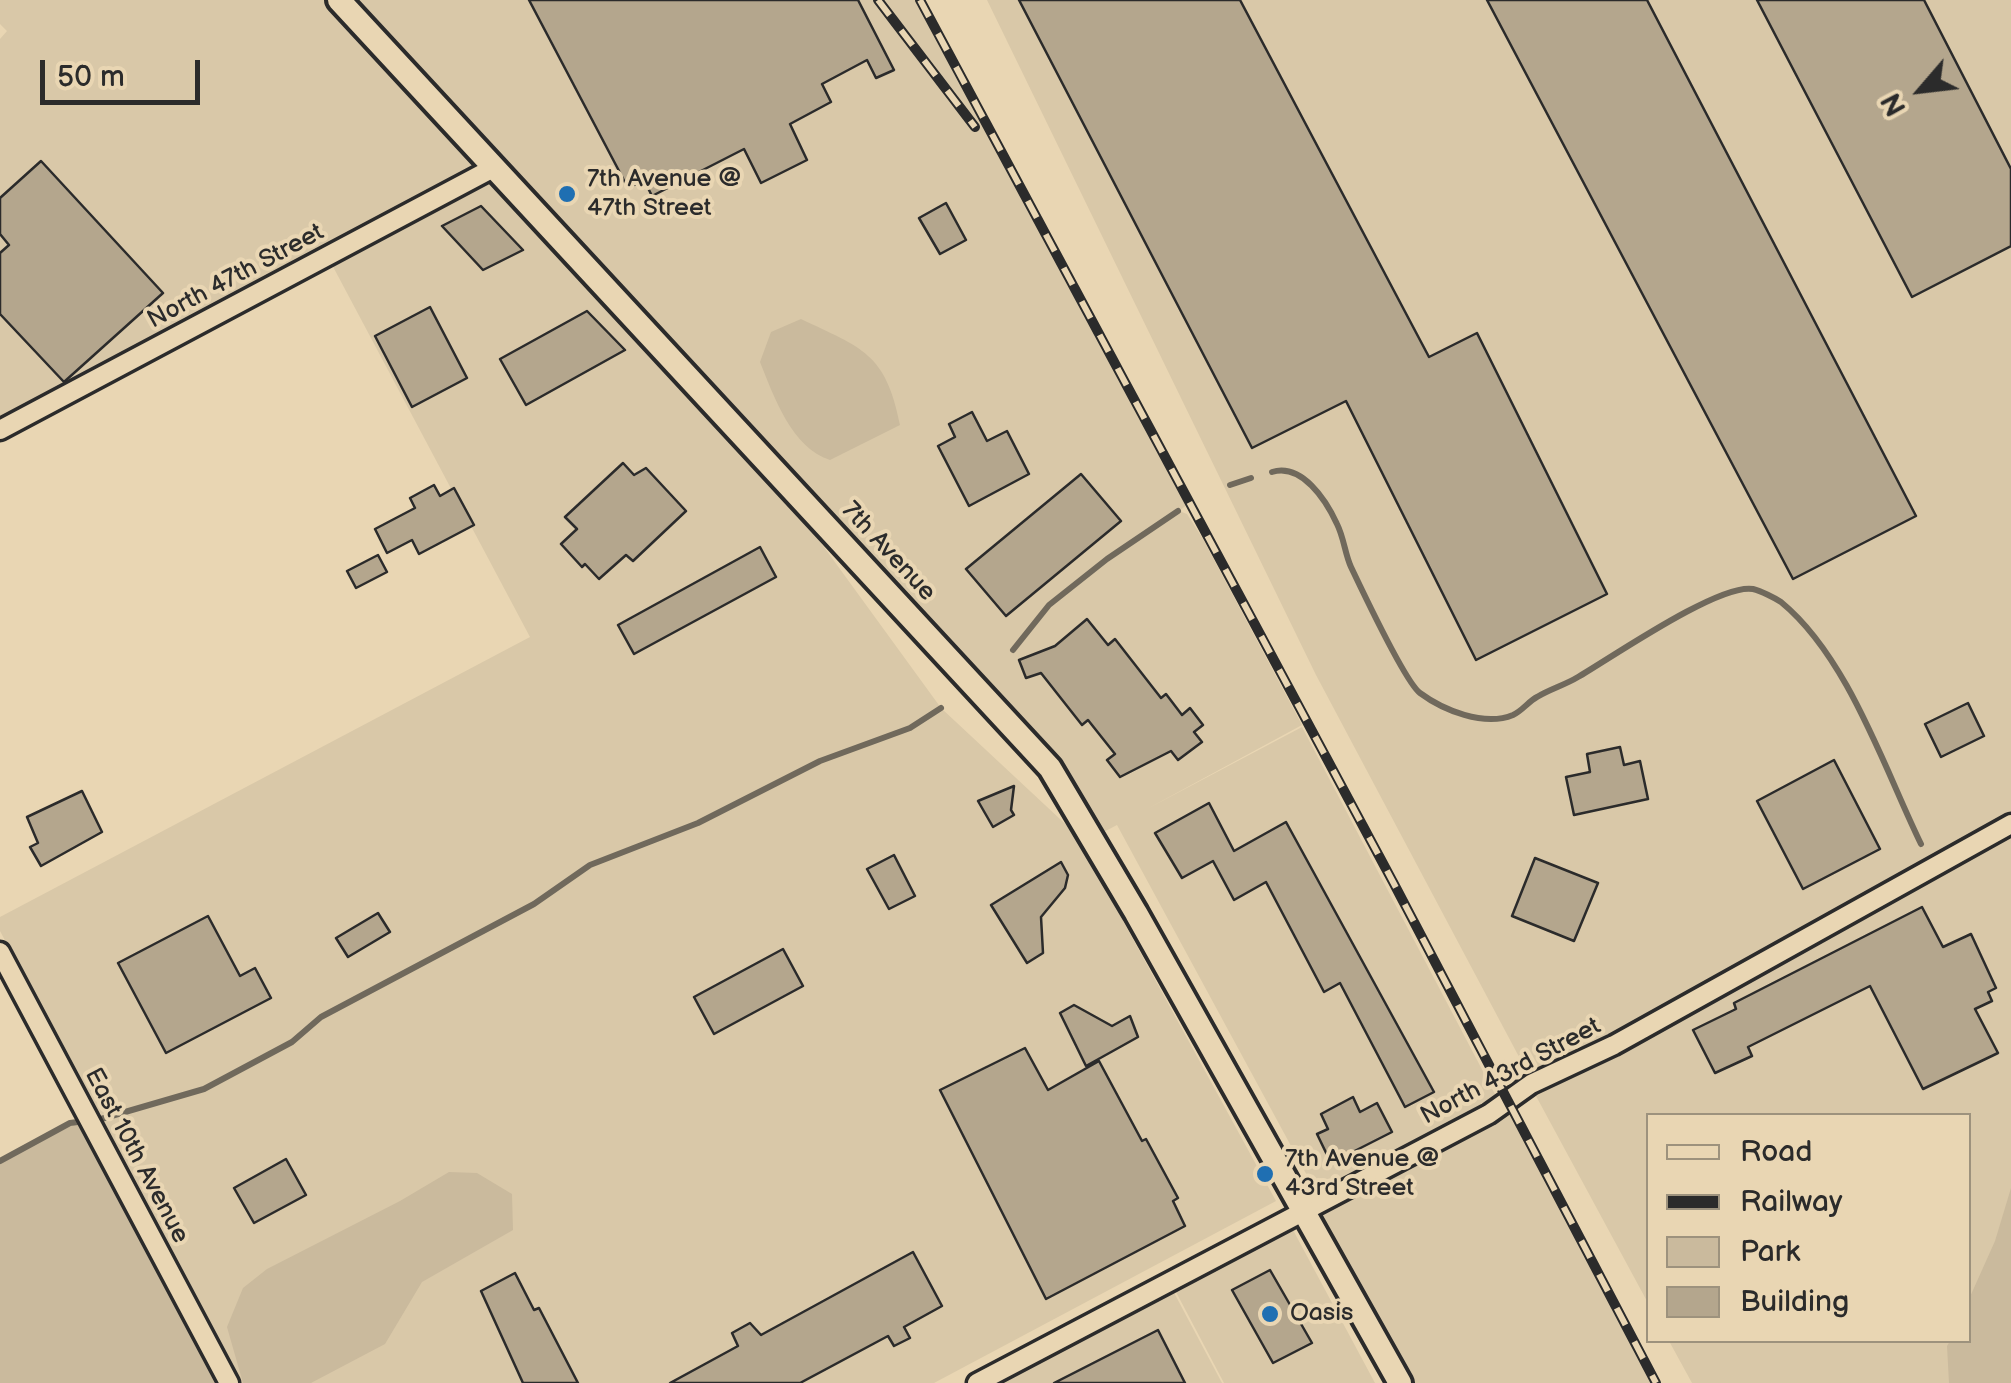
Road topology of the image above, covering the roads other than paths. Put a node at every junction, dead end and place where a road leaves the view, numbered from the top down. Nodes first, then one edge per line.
1 (339, 0) edge
2 (496, 167) junction
3 (0, 430) edge
4 (2011, 824) edge
5 (0, 952) edge
6 (1301, 1212) junction
7 (228, 1383) edge
8 (976, 1383) edge
9 (1400, 1383) edge

1 - 2 street, 7th Avenue
2 - 3 street, North 47th Street
2 - 6 street, 7th Avenue
4 - 6 street, North 43rd Street
5 - 7 street, East 10th Avenue
6 - 8 street, North 43rd Street
6 - 9 street, 7th Avenue

